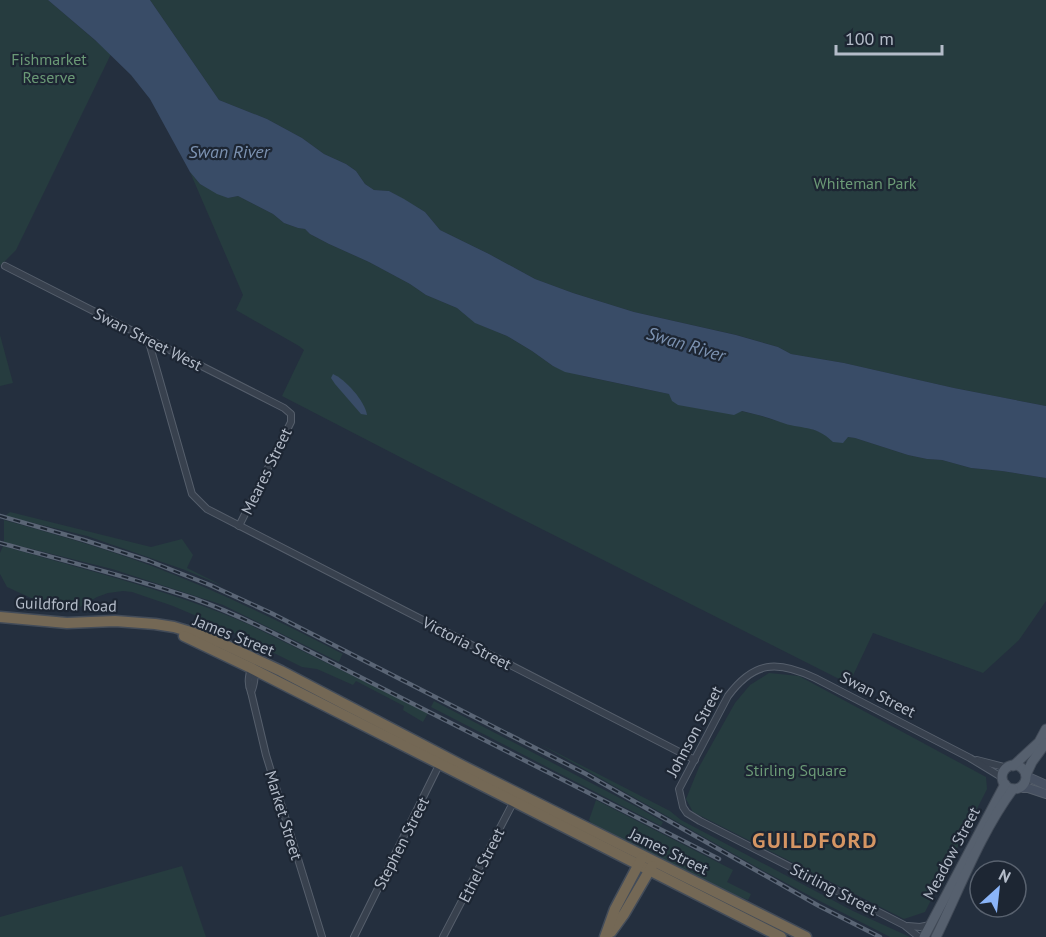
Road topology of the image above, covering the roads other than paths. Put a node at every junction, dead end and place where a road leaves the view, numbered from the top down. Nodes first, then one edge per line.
1 (5, 266) dead end
2 (148, 339) junction
3 (291, 414) joint
4 (239, 526) junction
5 (0, 616) edge
6 (130, 621) joint
7 (255, 664) junction
8 (769, 667) joint
9 (295, 678) junction
10 (331, 709) junction
11 (1046, 729) edge
12 (1046, 743) edge
13 (433, 750) junction
14 (970, 758) junction
15 (695, 760) junction
16 (440, 765) junction
17 (1010, 767) junction
18 (1026, 775) junction
19 (1010, 785) junction
20 (1046, 785) edge
21 (680, 793) joint
22 (1046, 794) edge
23 (516, 798) junction
24 (641, 860) junction
25 (652, 865) junction
26 (904, 925) junction
27 (930, 926) junction
28 (782, 934) edge
29 (322, 937) edge
30 (354, 937) edge
31 (443, 937) edge
32 (606, 937) edge
33 (806, 937) edge
34 (919, 937) edge
35 (924, 937) edge
36 (936, 937) edge

1 - 2 street, Swan Street West
2 - 3 street, Swan Street West
2 - 4 street
3 - 4 street, Meares Street
4 - 15 street, Victoria Street
5 - 6 highway, Guildford Road
6 - 7 highway, James Street
7 - 9 highway, James Street
7 - 10 highway, James Street
7 - 29 street, Market Street
8 - 14 street, Swan Street
8 - 15 street, Johnson Street
9 - 10 highway
9 - 13 highway, James Street
10 - 16 highway, James Street
11 - 17 main road
12 - 18 main road
13 - 16 street
13 - 23 highway, James Street
14 - 17 street, Swan Street
14 - 19 street, Swan Street
15 - 21 street, Johnson Street
16 - 23 highway, James Street
16 - 30 street, Stephen Street
17 - 18 main road
17 - 19 main road
18 - 19 main road
18 - 20 street
19 - 22 street, Swan Street
19 - 27 main road, Meadow Street
19 - 36 main road, Meadow Street
21 - 26 street, Stirling Street
23 - 24 highway, James Street
23 - 31 street, Ethel Street
24 - 25 highway, James Street
24 - 32 highway
25 - 28 highway, James Street
25 - 32 highway
26 - 27 street, Stirling Street
26 - 34 street, Stirling Street
27 - 35 main road, Meadow Street
28 - 33 highway, James Street

